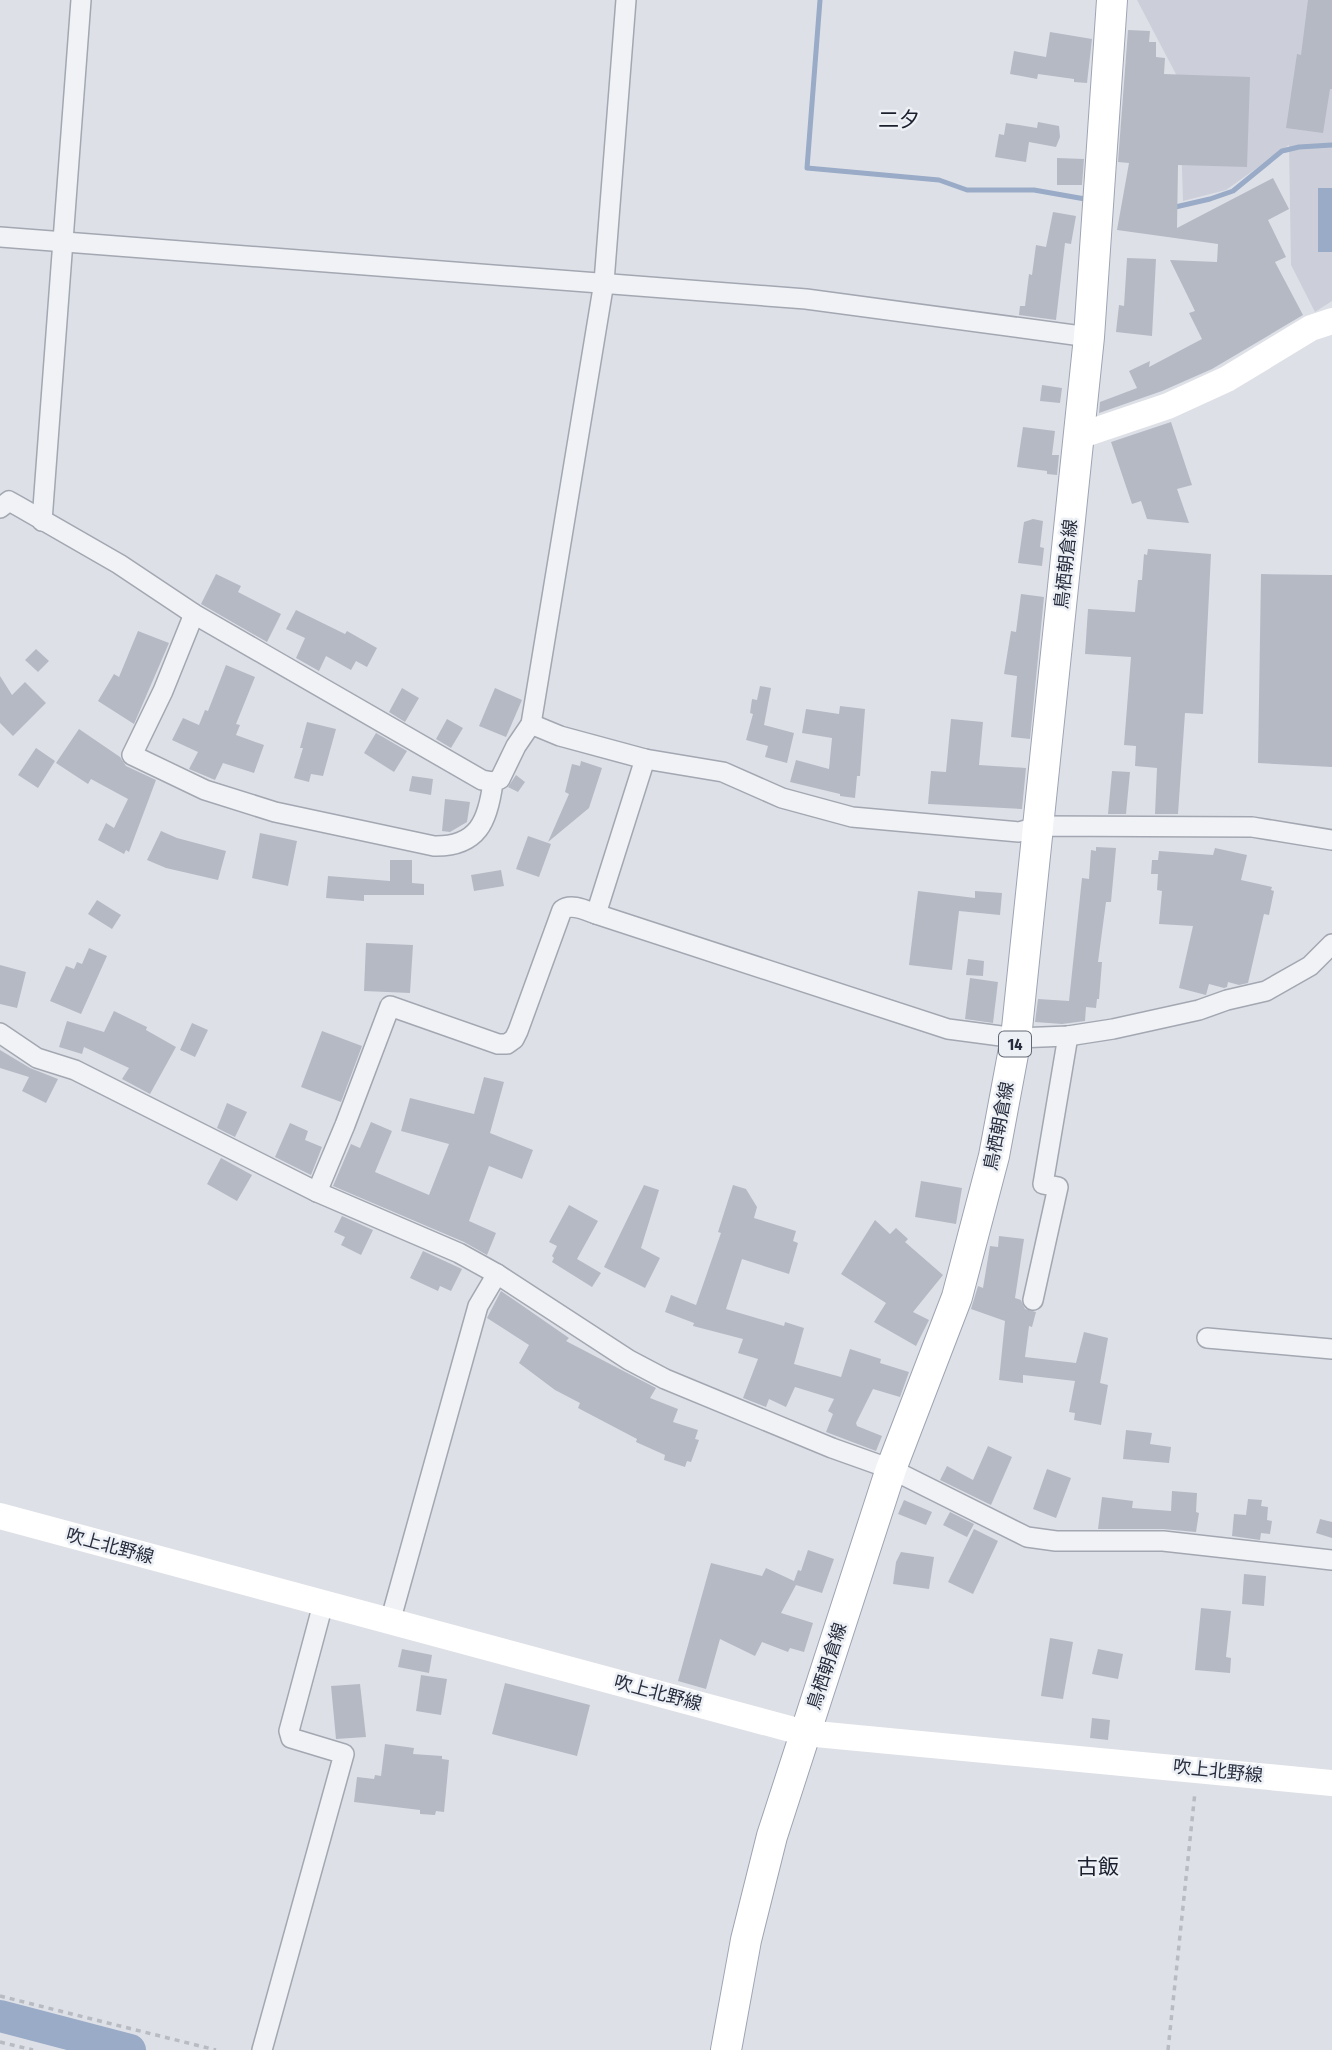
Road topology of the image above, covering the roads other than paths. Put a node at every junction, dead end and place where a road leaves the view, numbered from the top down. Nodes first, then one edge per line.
1 (81, 0) edge
2 (626, 0) edge
3 (1112, 0) edge
4 (0, 237) edge
5 (62, 243) junction
6 (604, 282) junction
7 (1332, 321) edge
8 (1089, 337) junction
9 (1079, 436) junction
10 (0, 508) edge
11 (42, 521) junction
12 (194, 614) junction
13 (531, 724) junction
14 (645, 759) junction
15 (494, 782) junction
16 (1039, 826) junction
17 (1332, 841) edge
18 (596, 914) junction
19 (1332, 944) edge
20 (0, 1033) edge
21 (1068, 1036) junction
22 (1016, 1038) junction
23 (317, 1192) junction
24 (497, 1274) junction
25 (1033, 1300) dead end
26 (1207, 1338) dead end
27 (1332, 1349) edge
28 (891, 1469) junction
29 (0, 1516) edge
30 (1332, 1560) edge
31 (323, 1604) junction
32 (390, 1622) junction
33 (805, 1733) junction
34 (1332, 1783) edge
35 (261, 2050) edge
36 (726, 2050) edge

1 - 5 street
2 - 6 street
3 - 8 main road, 鳥栖朝倉線 / 14
4 - 5 street
5 - 6 street
5 - 11 street
6 - 8 street
6 - 13 street
7 - 9 main road
8 - 9 main road, 鳥栖朝倉線 / 14
9 - 16 main road, 鳥栖朝倉線 / 14
10 - 11 street
11 - 12 street
12 - 15 street
12 - 15 street
13 - 14 street
13 - 15 street
14 - 16 street
14 - 18 street
16 - 17 street
16 - 22 main road, 鳥栖朝倉線 / 14
18 - 22 street
18 - 23 street
19 - 21 street
20 - 23 street
21 - 22 street
21 - 25 street
22 - 28 main road, 鳥栖朝倉線 / 14
23 - 24 street
24 - 28 street
24 - 32 street
26 - 27 street
28 - 30 street
28 - 33 main road, 鳥栖朝倉線 / 14
29 - 31 main road, 吹上北野線
31 - 32 main road, 吹上北野線
31 - 35 street
32 - 33 main road, 吹上北野線
33 - 34 main road, 吹上北野線
33 - 36 main road, 鳥栖朝倉線 / 14

